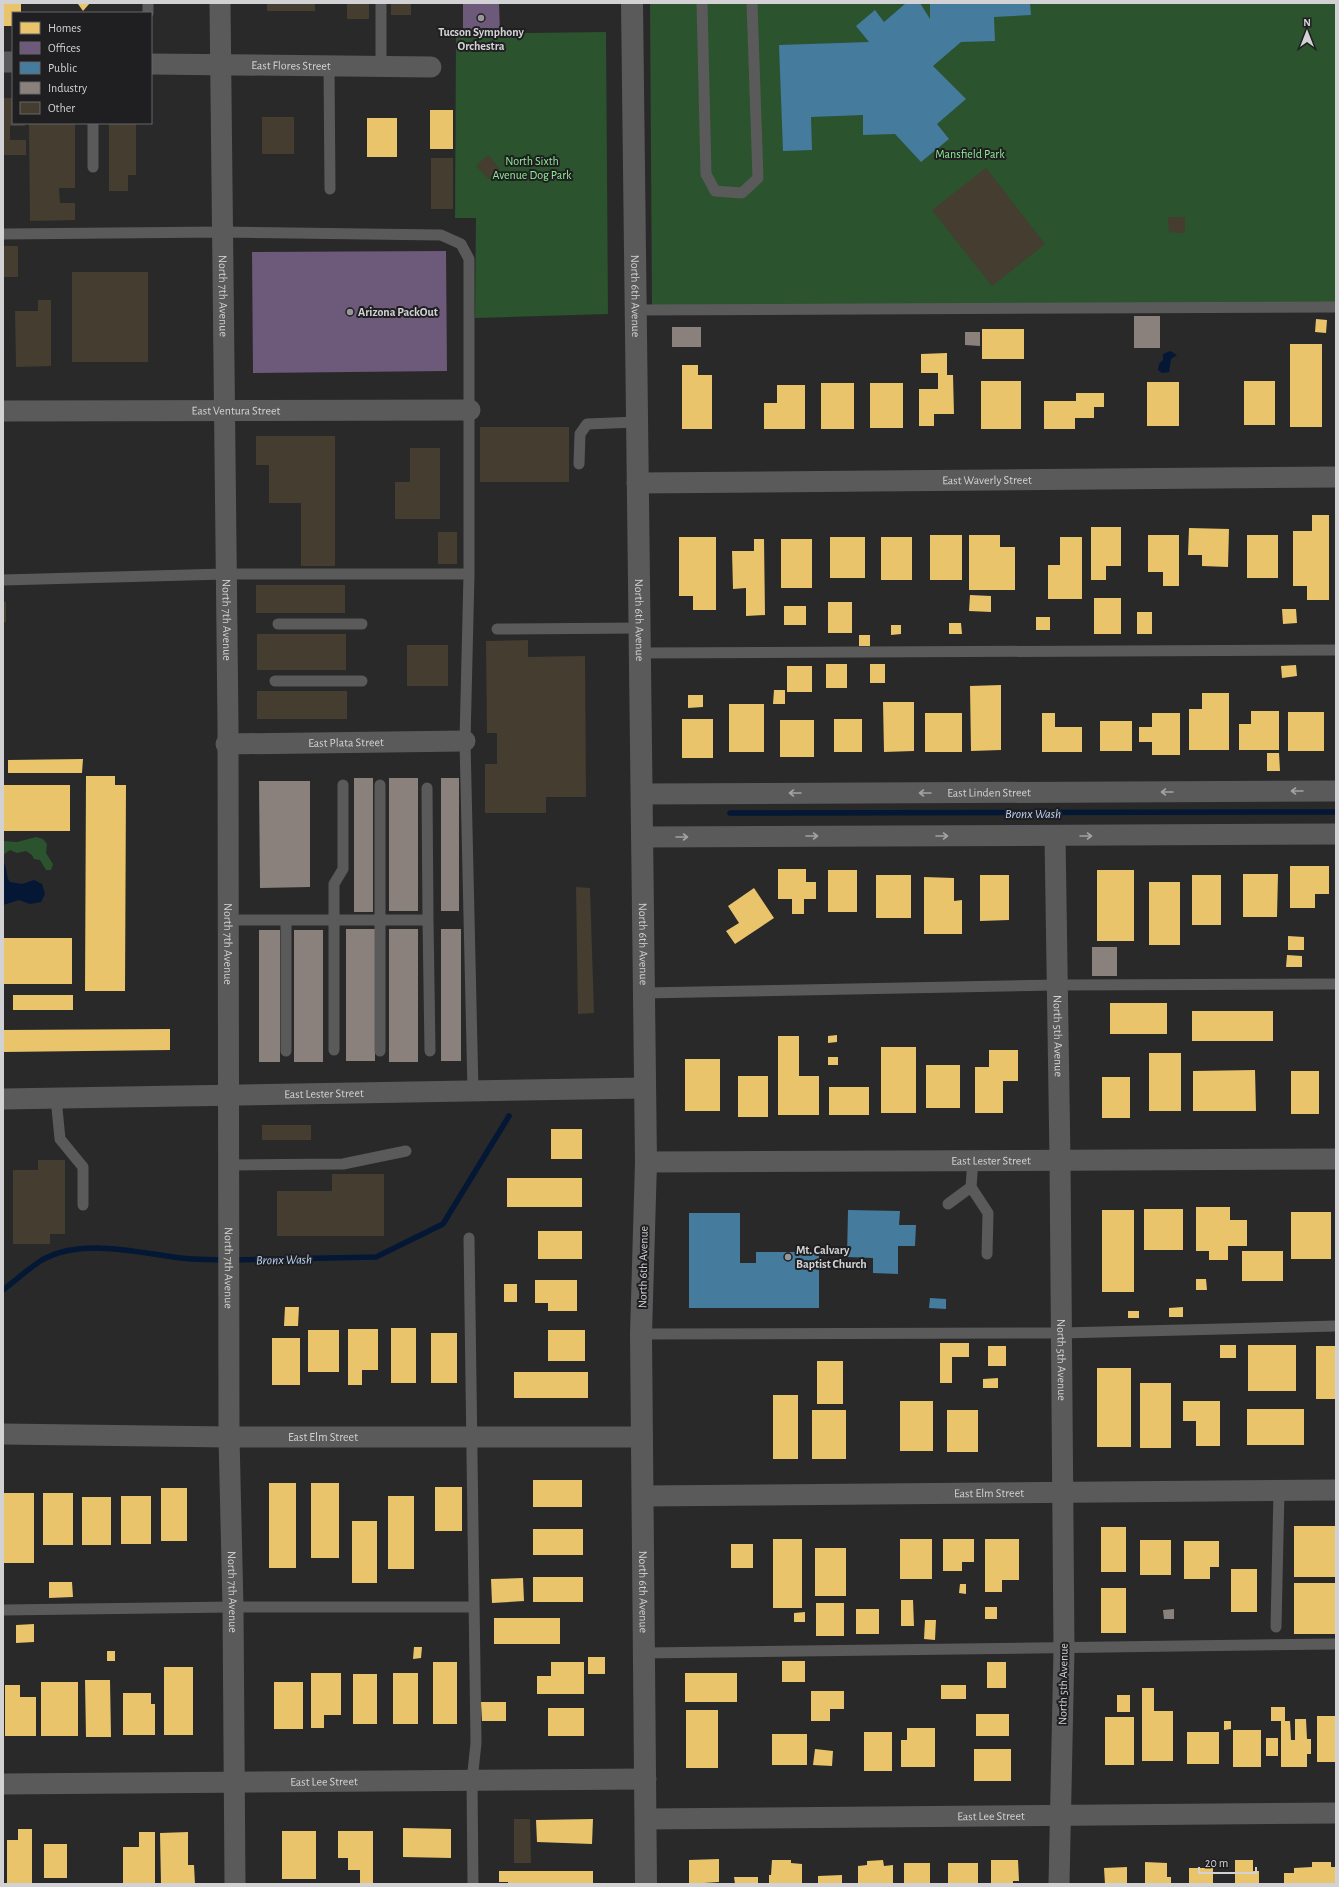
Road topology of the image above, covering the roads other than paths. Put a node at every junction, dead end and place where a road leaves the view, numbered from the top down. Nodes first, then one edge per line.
1 (220, 3) edge
2 (381, 3) edge
3 (632, 3) edge
4 (702, 3) edge
5 (752, 3) edge
6 (152, 64) edge
7 (221, 65) junction
8 (329, 66) junction
9 (381, 66) junction
10 (431, 67) dead end
11 (93, 124) edge
12 (93, 167) dead end
13 (330, 189) dead end
14 (222, 232) junction
15 (3, 234) edge
16 (1336, 307) edge
17 (636, 310) junction
18 (224, 410) junction
19 (470, 410) junction
20 (3, 411) edge
21 (637, 422) junction
22 (579, 464) dead end
23 (1336, 477) edge
24 (637, 483) junction
25 (225, 574) junction
26 (469, 574) junction
27 (3, 580) edge
28 (278, 624) dead end
29 (362, 624) dead end
30 (640, 628) junction
31 (497, 629) dead end
32 (1336, 650) edge
33 (640, 653) junction
34 (275, 681) dead end
35 (362, 681) dead end
36 (465, 741) junction
37 (226, 744) junction
38 (343, 786) dead end
39 (380, 786) dead end
40 (427, 788) dead end
41 (1336, 791) edge
42 (642, 794) junction
43 (1336, 834) edge
44 (1055, 836) junction
45 (642, 837) junction
46 (228, 920) junction
47 (286, 920) junction
48 (334, 920) junction
49 (380, 920) junction
50 (428, 920) junction
51 (1336, 984) edge
52 (1058, 985) junction
53 (644, 993) junction
54 (334, 1050) dead end
55 (286, 1051) dead end
56 (380, 1051) dead end
57 (430, 1051) dead end
58 (645, 1088) junction
59 (473, 1091) junction
60 (229, 1096) junction
61 (56, 1098) junction
62 (3, 1099) edge
63 (406, 1151) dead end
64 (1060, 1159) junction
65 (1336, 1159) edge
66 (973, 1160) junction
67 (646, 1162) junction
68 (229, 1165) junction
69 (971, 1188) junction
70 (948, 1204) dead end
71 (83, 1205) dead end
72 (469, 1238) dead end
73 (987, 1254) dead end
74 (1336, 1326) edge
75 (1062, 1333) junction
76 (642, 1334) junction
77 (3, 1434) edge
78 (229, 1437) junction
79 (471, 1437) junction
80 (642, 1437) junction
81 (1336, 1490) edge
82 (1279, 1491) junction
83 (1063, 1493) junction
84 (643, 1496) junction
85 (233, 1607) junction
86 (474, 1607) junction
87 (3, 1610) edge
88 (1276, 1627) dead end
89 (1336, 1644) edge
90 (1064, 1648) junction
91 (644, 1653) junction
92 (646, 1779) junction
93 (472, 1781) junction
94 (234, 1782) junction
95 (3, 1784) edge
96 (1336, 1813) edge
97 (1059, 1816) junction
98 (646, 1819) junction
99 (235, 1884) edge
100 (473, 1884) edge
101 (646, 1884) edge
102 (1059, 1884) edge

1 - 7 street, North 7th Avenue
2 - 9 lane
3 - 17 street, North 6th Avenue
4 - 5 lane
6 - 7 street, East Flores Street
7 - 8 street, East Flores Street
7 - 14 street, North 7th Avenue
8 - 9 street, East Flores Street
8 - 13 lane
9 - 10 street, East Flores Street
11 - 12 lane
14 - 15 lane
14 - 18 street, North 7th Avenue
14 - 19 lane
16 - 17 lane
17 - 21 street, North 6th Avenue
18 - 19 street, East Ventura Street
18 - 20 street, East Ventura Street
18 - 25 street, North 7th Avenue
19 - 26 lane
21 - 22 lane
21 - 24 street, North 6th Avenue
23 - 24 street, East Waverly Street
24 - 30 street, North 6th Avenue
25 - 26 lane
25 - 27 lane
25 - 37 street, North 7th Avenue
26 - 36 lane
28 - 29 lane
30 - 31 lane
30 - 33 street, North 6th Avenue
32 - 33 lane
33 - 42 street, North 6th Avenue
34 - 35 lane
36 - 37 street, East Plata Street
36 - 59 lane
37 - 46 street, North 7th Avenue
38 - 48 lane
39 - 49 lane
40 - 50 lane
41 -> 42 street, East Linden Street
42 - 45 street, North 6th Avenue
44 -> 43 street
45 -> 44 street
44 - 52 street, North 5th Avenue
45 - 53 street, North 6th Avenue
46 - 47 lane
46 - 60 street, North 7th Avenue
47 - 48 lane
47 - 55 lane
48 - 49 lane
48 - 54 lane
49 - 50 lane
49 - 56 lane
50 - 57 lane
51 - 52 lane
52 - 53 lane
52 - 64 street, North 5th Avenue
53 - 58 street, North 6th Avenue
58 - 59 street, East Lester Street
58 - 67 street, North 6th Avenue
59 - 60 street, East Lester Street
60 - 61 street, East Lester Street
60 - 68 street, North 7th Avenue
61 - 62 street, East Lester Street
61 - 71 lane
63 - 68 lane
64 - 65 street, East Lester Street
64 - 66 street, East Lester Street
64 - 75 street, North 5th Avenue
66 - 67 street, East Lester Street
66 - 69 lane
67 - 76 street, North 6th Avenue
68 - 78 street, North 7th Avenue
69 - 70 lane
69 - 73 lane
72 - 79 lane
74 - 75 lane
75 - 76 lane
75 - 83 street, North 5th Avenue
76 - 80 street, North 6th Avenue
77 - 78 street, East Elm Street
78 - 79 street, East Elm Street
78 - 85 street, North 7th Avenue
79 - 80 street, East Elm Street
79 - 86 lane
80 - 84 street, North 6th Avenue
81 - 82 street, East Elm Street
82 - 83 street, East Elm Street
82 - 88 lane
83 - 84 street, East Elm Street
83 - 90 street, North 5th Avenue
84 - 91 street, North 6th Avenue
85 - 86 lane
85 - 87 lane
85 - 94 street, North 7th Avenue
86 - 93 lane
89 - 90 lane
90 - 91 lane
90 - 97 street, North 5th Avenue
91 - 92 street, North 6th Avenue
92 - 93 street, East Lee Street
92 - 98 street, North 6th Avenue
93 - 94 street, East Lee Street
93 - 100 lane
94 - 95 street, East Lee Street
94 - 99 street, North 7th Avenue
96 - 97 street, East Lee Street
97 - 98 street, East Lee Street
97 - 102 street, North 5th Avenue
98 - 101 street, North 6th Avenue

